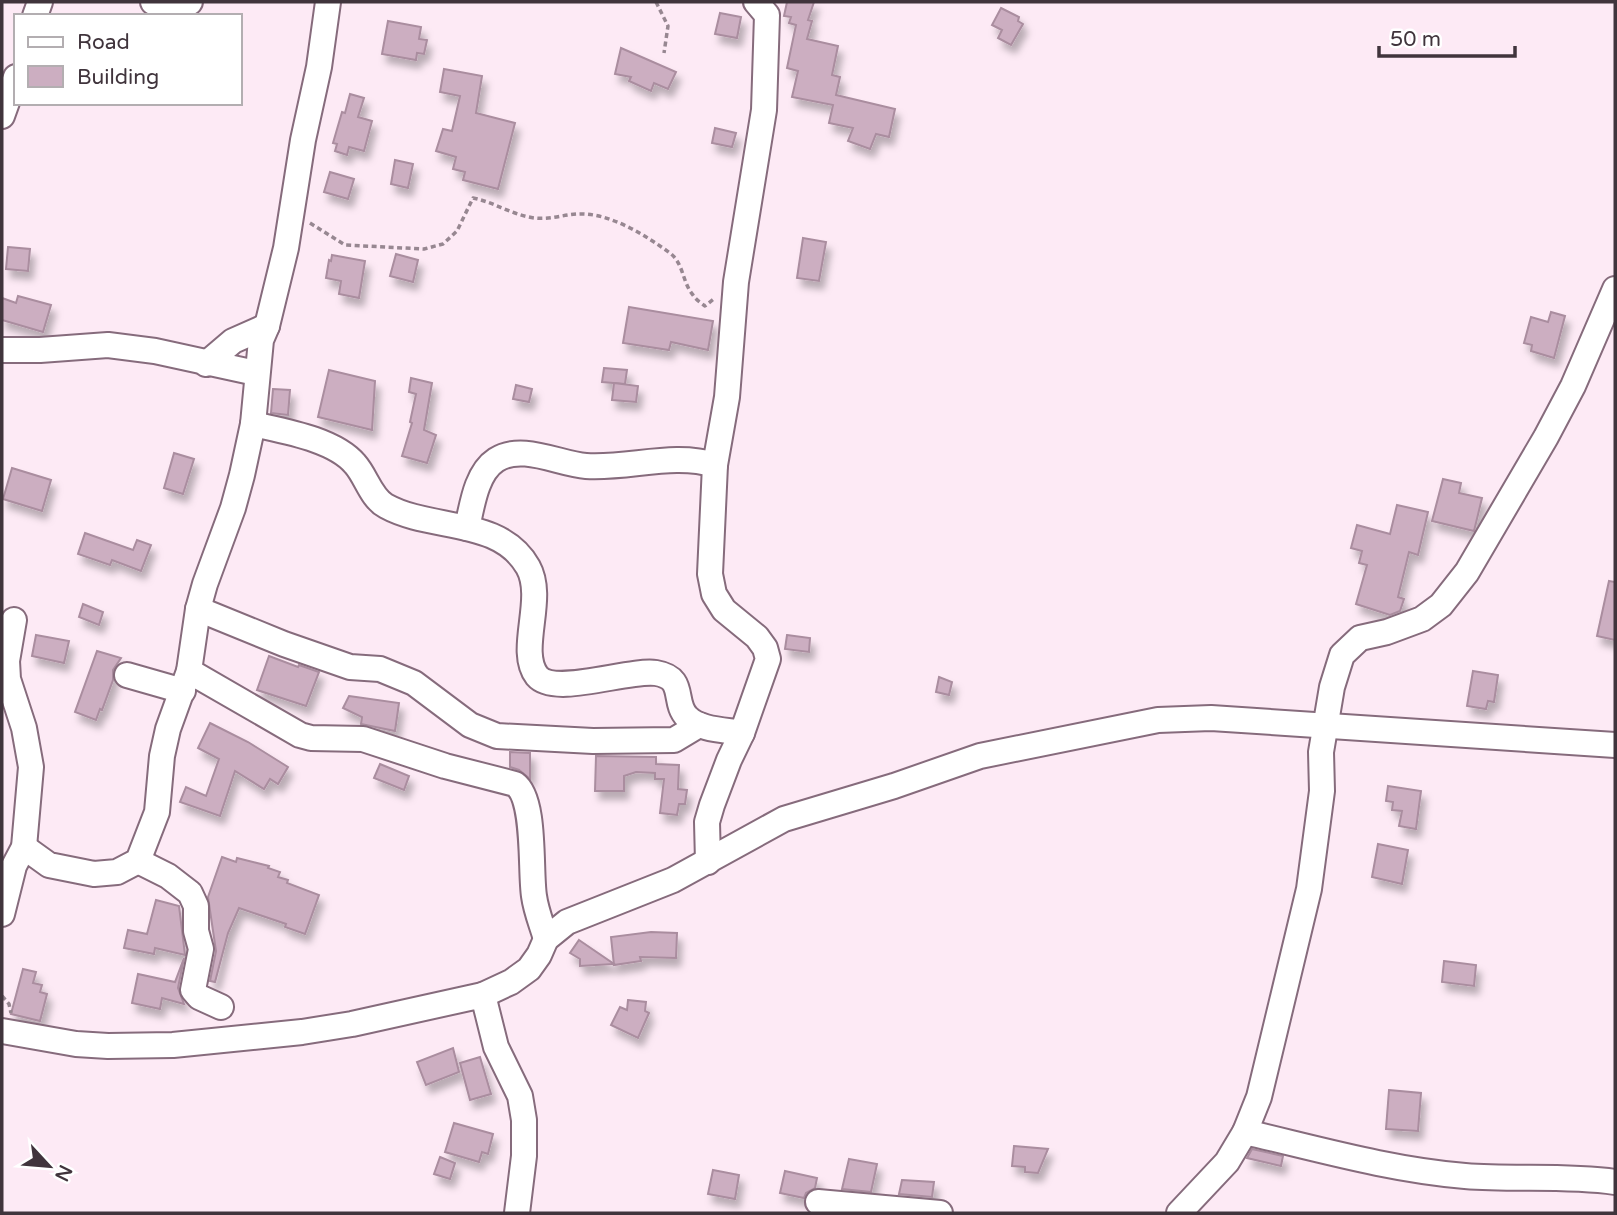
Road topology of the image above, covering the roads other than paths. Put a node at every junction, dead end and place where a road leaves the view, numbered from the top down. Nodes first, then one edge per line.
1 (153, 2) edge
2 (190, 2) edge
3 (328, 2) edge
4 (759, 3) edge
5 (14, 83) edge
6 (2, 116) edge
7 (1615, 289) edge
8 (267, 326) junction
9 (2, 350) edge
10 (206, 364) junction
11 (256, 373) junction
12 (253, 424) junction
13 (715, 465) junction
14 (467, 528) junction
15 (198, 609) junction
16 (14, 620) dead end
17 (127, 675) dead end
18 (186, 681) junction
19 (699, 724) junction
20 (1327, 726) junction
21 (742, 733) junction
22 (1615, 745) edge
23 (24, 847) junction
24 (138, 861) junction
25 (708, 862) junction
26 (2, 914) edge
27 (546, 939) junction
28 (483, 995) junction
29 (221, 1007) dead end
30 (2, 1031) edge
31 (1245, 1132) junction
32 (1615, 1182) edge
33 (818, 1202) dead end
34 (517, 1213) edge
35 (940, 1213) edge
36 (1179, 1213) edge

1 - 2 street
3 - 8 street
4 - 13 street
5 - 6 street
7 - 20 street
8 - 10 street
8 - 11 street
9 - 10 street
10 - 11 street
11 - 12 street
12 - 14 street
12 - 15 street
13 - 14 street
13 - 21 street
14 - 19 street
15 - 18 street
15 - 19 street
16 - 23 street
17 - 18 street
18 - 24 street
18 - 27 street
19 - 21 street
20 - 22 street
20 - 25 street
20 - 31 street
21 - 25 street
23 - 24 street
23 - 26 street
24 - 29 street
25 - 27 street
27 - 28 street
28 - 30 street
28 - 34 street
31 - 32 street
31 - 36 street
33 - 35 street

